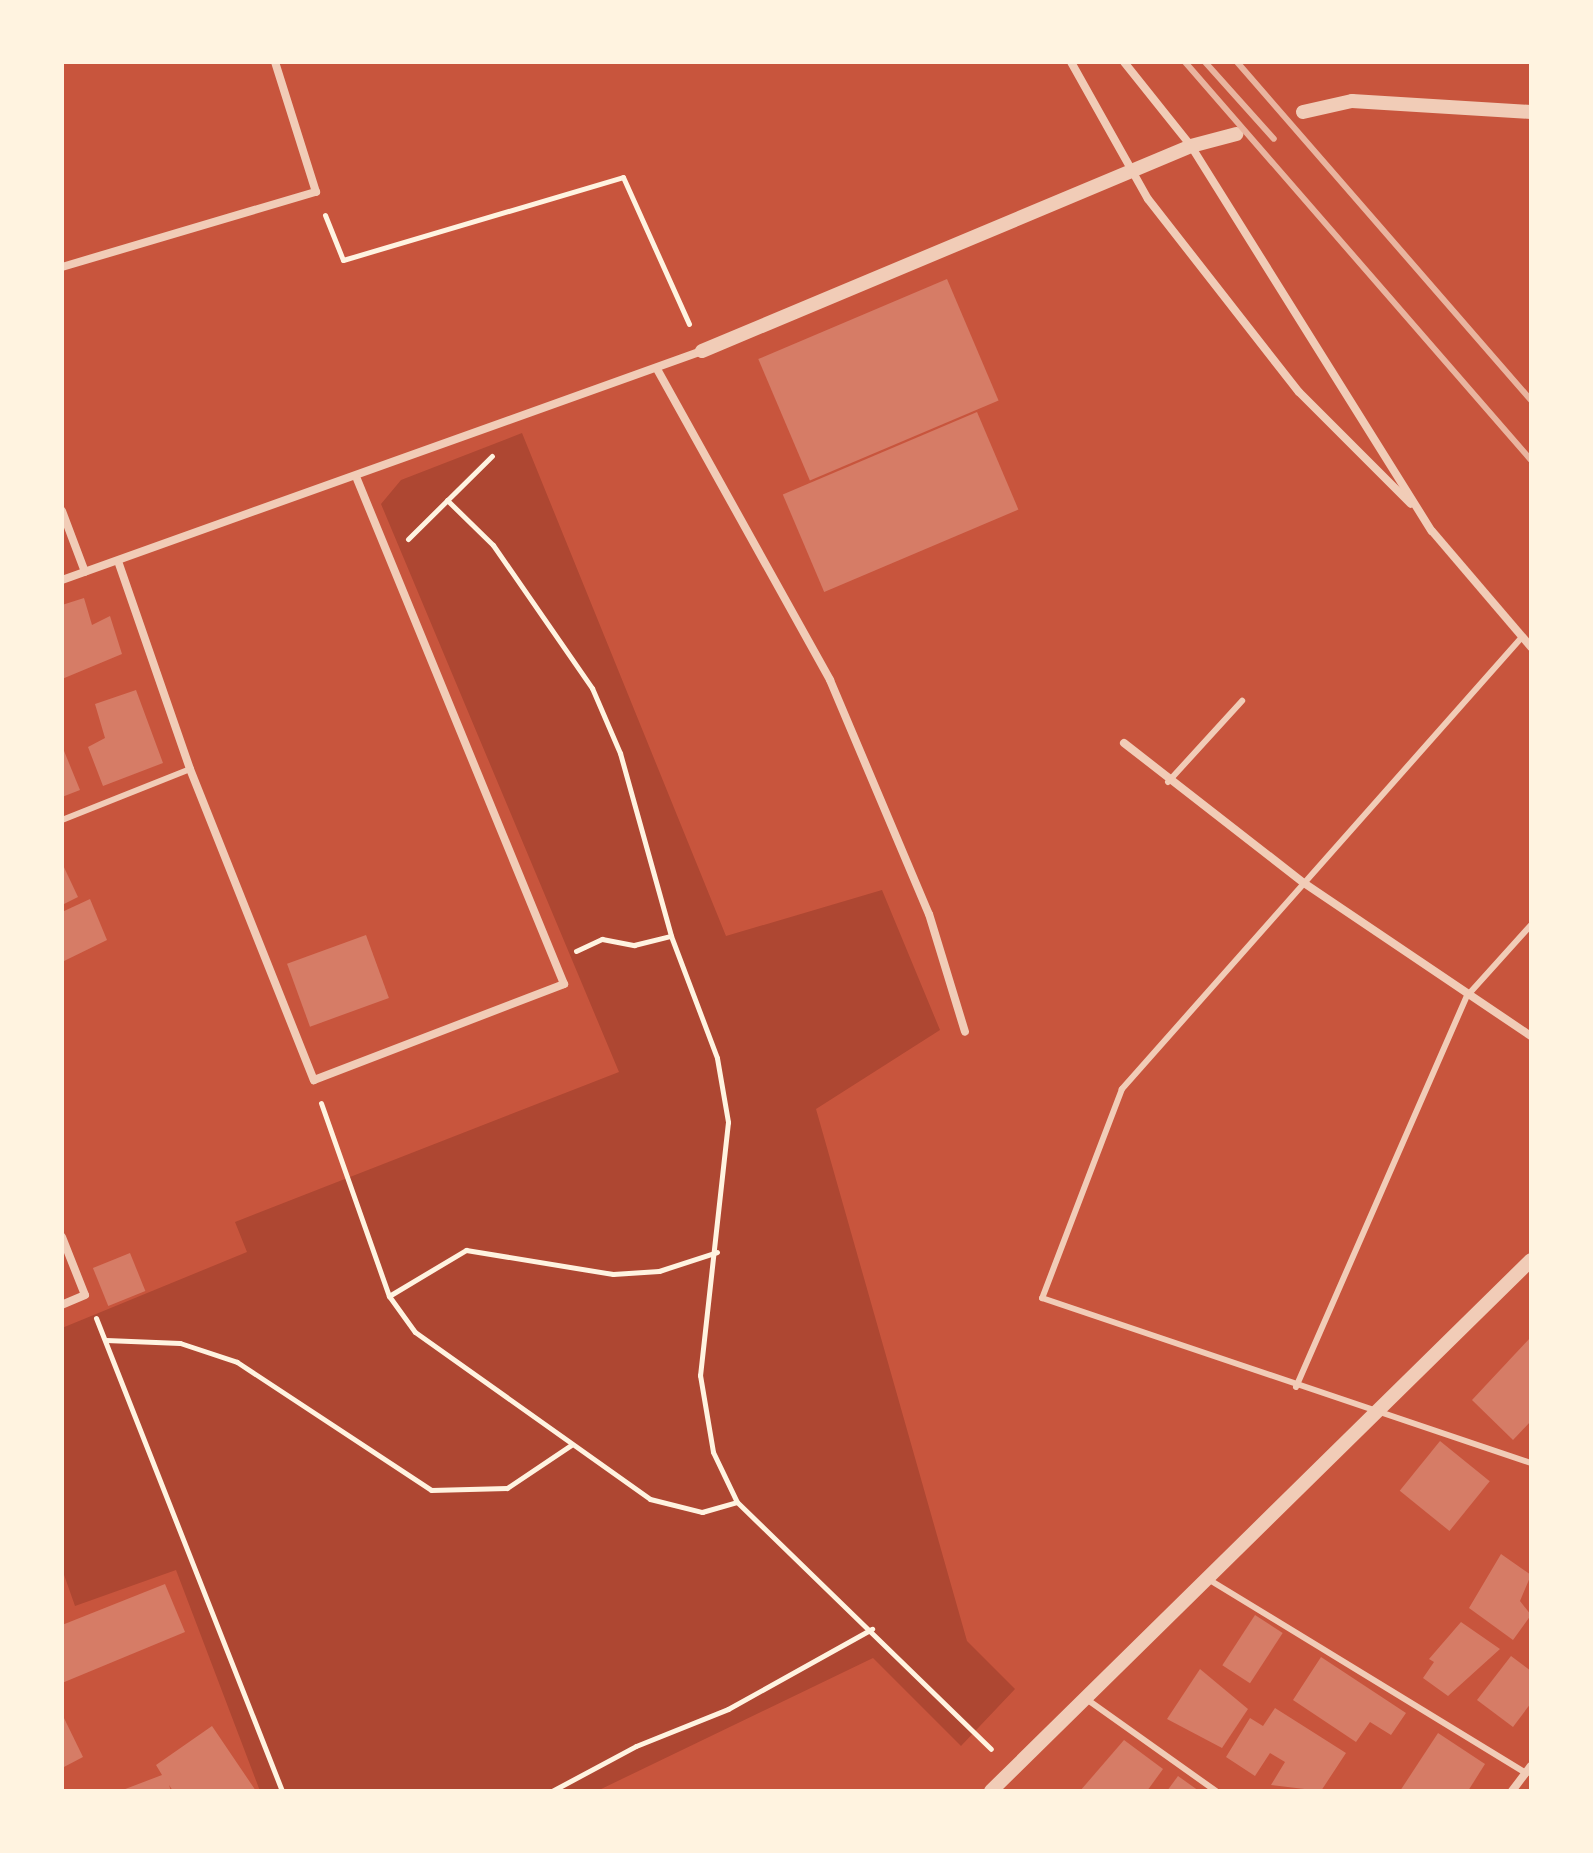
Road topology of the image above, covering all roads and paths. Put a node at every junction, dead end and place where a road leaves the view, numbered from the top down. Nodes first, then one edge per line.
1 (275, 62) edge
2 (1071, 62) edge
3 (1124, 62) edge
4 (1303, 112) dead end
5 (1531, 112) edge
6 (1236, 134) dead end
7 (1191, 146) junction
8 (316, 192) junction
9 (62, 267) edge
10 (702, 351) junction
11 (657, 369) junction
12 (508, 425) junction
13 (357, 479) junction
14 (447, 500) junction
15 (62, 511) edge
16 (1423, 516) junction
17 (389, 559) junction
18 (118, 561) junction
19 (85, 572) junction
20 (62, 580) edge
21 (1522, 637) junction
22 (1531, 647) edge
23 (1242, 701) dead end
24 (1124, 743) dead end
25 (190, 769) junction
26 (1168, 782) junction
27 (62, 820) edge
28 (1304, 883) junction
29 (1531, 925) edge
30 (671, 936) junction
31 (554, 962) junction
32 (1467, 996) junction
33 (965, 1032) dead end
34 (1531, 1036) edge
35 (314, 1080) junction
36 (62, 1237) edge
37 (717, 1252) junction
38 (1531, 1260) edge
39 (85, 1295) junction
40 (389, 1296) junction
41 (62, 1305) edge
42 (106, 1340) junction
43 (1296, 1387) junction
44 (1377, 1411) junction
45 (571, 1445) junction
46 (1531, 1463) edge
47 (737, 1502) junction
48 (1207, 1579) junction
49 (872, 1629) junction
50 (1085, 1698) junction
51 (1012, 1770) junction
52 (1528, 1770) edge
53 (282, 1791) edge
54 (552, 1791) edge
55 (991, 1791) edge
56 (1216, 1791) edge
57 (1512, 1791) edge

1 - 8 street
2 - 16 street
3 - 7 street
4 - 5 street
6 - 7 street
7 - 10 street
7 - 16 street
8 - 9 street
8 - 10 path
10 - 11 street
11 - 12 street
11 - 33 street
12 - 13 street
12 - 14 path
13 - 17 street
13 - 18 street
14 - 17 path
14 - 30 path
15 - 19 street
16 - 21 street
17 - 31 street
18 - 19 street
18 - 25 street
19 - 20 street
21 - 22 street
21 - 28 lane
23 - 26 lane
24 - 26 street
25 - 27 lane
25 - 35 street
26 - 28 street
28 - 32 street
28 - 43 lane
29 - 32 lane
30 - 31 path
30 - 37 path
31 - 35 street
32 - 34 street
32 - 43 lane
35 - 40 path
36 - 39 street
37 - 40 path
37 - 47 path
38 - 44 street
39 - 41 street
39 - 42 path
40 - 45 path
42 - 45 path
42 - 53 path
43 - 44 lane
44 - 46 lane
44 - 48 street
45 - 47 path
47 - 49 path
48 - 50 street
48 - 52 lane
49 - 51 path
49 - 54 path
50 - 51 street
50 - 56 lane
51 - 55 street
52 - 57 street

